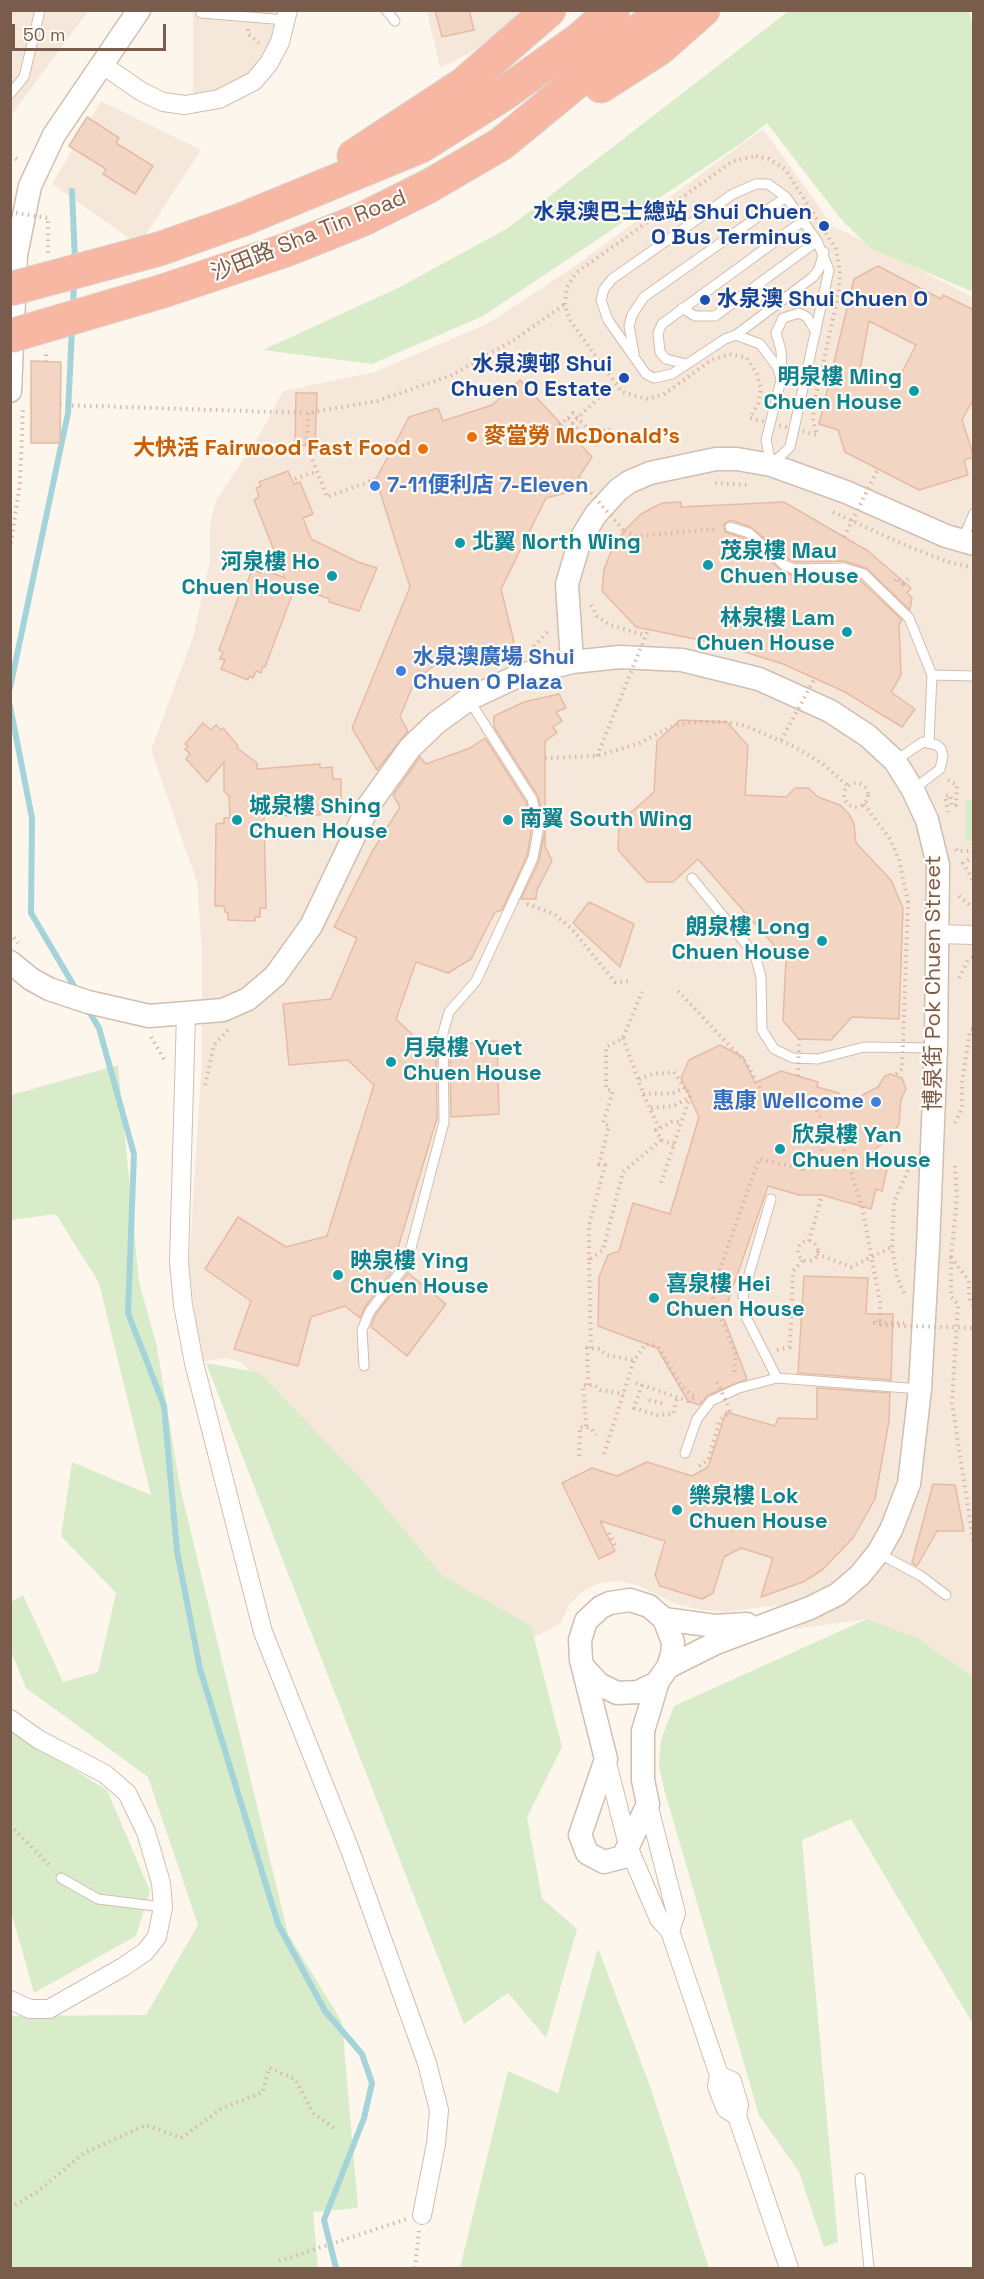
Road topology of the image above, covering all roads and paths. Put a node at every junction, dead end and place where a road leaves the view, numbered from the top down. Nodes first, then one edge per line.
1 (40, 10) edge
2 (139, 10) edge
3 (386, 10) edge
4 (549, 10) edge
5 (613, 10) edge
6 (664, 10) edge
7 (703, 10) edge
8 (201, 13) dead end
9 (287, 15) edge
10 (249, 17) junction
11 (395, 21) dead end
12 (260, 51) dead end
13 (103, 65) junction
14 (10, 94) edge
15 (501, 144) junction
16 (10, 156) edge
17 (20, 161) dead end
18 (786, 197) junction
19 (275, 206) junction
20 (803, 221) junction
21 (817, 242) junction
22 (824, 252) junction
23 (10, 289) edge
24 (565, 304) dead end
25 (682, 308) junction
26 (816, 333) junction
27 (736, 335) junction
28 (10, 336) edge
29 (638, 364) junction
30 (686, 364) junction
31 (781, 380) junction
32 (614, 383) dead end
33 (10, 391) edge
34 (60, 405) dead end
35 (308, 413) junction
36 (568, 418) junction
37 (560, 425) dead end
38 (563, 432) dead end
39 (616, 437) dead end
40 (578, 446) dead end
41 (771, 465) junction
42 (878, 469) dead end
43 (317, 471) junction
44 (295, 479) dead end
45 (376, 479) dead end
46 (579, 479) dead end
47 (974, 513) edge
48 (730, 528) joint
49 (844, 537) dead end
50 (968, 543) edge
51 (908, 579) dead end
52 (895, 581) dead end
53 (648, 630) dead end
54 (572, 662) junction
55 (641, 675) dead end
56 (932, 675) junction
57 (620, 676) dead end
58 (974, 676) edge
59 (815, 678) dead end
60 (469, 699) junction
61 (786, 709) dead end
62 (807, 717) dead end
63 (781, 740) junction
64 (929, 742) junction
65 (597, 756) junction
66 (545, 758) dead end
67 (895, 761) junction
68 (939, 783) dead end
69 (848, 786) junction
70 (913, 790) junction
71 (864, 804) junction
72 (950, 818) dead end
73 (954, 840) dead end
74 (974, 852) edge
75 (974, 857) edge
76 (692, 878) dead end
77 (974, 882) edge
78 (521, 902) dead end
79 (938, 934) junction
80 (974, 935) edge
81 (10, 962) edge
82 (632, 981) dead end
83 (678, 991) dead end
84 (642, 992) dead end
85 (186, 1014) junction
86 (229, 1029) dead end
87 (974, 1029) edge
88 (623, 1038) junction
89 (799, 1039) dead end
90 (731, 1047) dead end
91 (936, 1048) junction
92 (896, 1074) dead end
93 (798, 1076) dead end
94 (639, 1079) junction
95 (205, 1094) dead end
96 (643, 1094) junction
97 (690, 1096) junction
98 (651, 1108) junction
99 (682, 1122) junction
100 (659, 1128) junction
101 (827, 1133) dead end
102 (954, 1133) dead end
103 (661, 1140) junction
104 (674, 1145) junction
105 (913, 1159) dead end
106 (954, 1161) dead end
107 (660, 1186) dead end
108 (822, 1195) dead end
109 (771, 1200) dead end
110 (808, 1241) junction
111 (817, 1254) junction
112 (951, 1257) junction
113 (589, 1260) junction
114 (803, 1260) junction
115 (974, 1309) edge
116 (875, 1322) junction
117 (909, 1323) dead end
118 (957, 1327) junction
119 (974, 1328) edge
120 (591, 1348) junction
121 (763, 1352) junction
122 (634, 1360) junction
123 (364, 1366) dead end
124 (777, 1378) junction
125 (717, 1382) dead end
126 (636, 1383) dead end
127 (588, 1385) junction
128 (642, 1386) junction
129 (920, 1389) junction
130 (660, 1392) junction
131 (624, 1394) junction
132 (695, 1397) junction
133 (677, 1398) junction
134 (649, 1400) dead end
135 (700, 1401) dead end
136 (657, 1402) junction
137 (665, 1404) dead end
138 (586, 1426) junction
139 (596, 1435) dead end
140 (685, 1453) dead end
141 (604, 1454) dead end
142 (579, 1456) dead end
143 (699, 1466) dead end
144 (609, 1533) dead end
145 (973, 1546) edge
146 (616, 1548) dead end
147 (878, 1553) junction
148 (946, 1595) dead end
149 (664, 1619) junction
150 (769, 1623) junction
151 (585, 1670) junction
152 (663, 1675) junction
153 (10, 1719) edge
154 (606, 1759) junction
155 (648, 1804) junction
156 (10, 1825) edge
157 (629, 1849) junction
158 (61, 1878) joint
159 (164, 1907) junction
160 (670, 1931) junction
161 (10, 2000) edge
162 (337, 2130) dead end
163 (861, 2178) dead end
164 (10, 2208) edge
165 (422, 2215) junction
166 (279, 2261) dead end
167 (415, 2268) edge
168 (789, 2268) edge
169 (869, 2268) edge

1 - 14 lane
2 - 13 street
3 - 11 lane
4 - 19 highway
5 - 19 highway, 沙田路 Sha Tin Road
6 - 15 highway, 沙田路 Sha Tin Road
7 - 15 highway
8 - 10 lane
9 - 10 lane
9 - 13 street
10 - 12 path
13 - 33 street
15 - 28 highway, 沙田路 Sha Tin Road, bridge
16 - 17 path
18 - 20 lane
18 - 29 lane
18 - 29 lane
19 - 23 highway, 沙田路 Sha Tin Road, bridge
20 - 21 lane
20 - 25 lane
21 - 22 lane
21 - 25 lane
22 - 26 lane
22 - 27 lane
24 - 35 path
25 - 30 lane
26 - 31 lane
26 - 41 lane
27 - 30 lane
27 - 31 lane
29 - 30 lane
31 - 41 lane
32 - 38 path
34 - 35 path
35 - 43 path
36 - 37 path, bridge
36 - 39 path, bridge
36 - 40 path, bridge
41 - 50 street
41 - 54 street
42 - 49 path, bridge
43 - 44 path
43 - 45 path
46 - 48 path, bridge
47 - 50 lane
48 - 56 lane
51 - 52 path
53 - 65 path, bridge
54 - 60 street, 博泉街 Pok Chuen Street
54 - 67 street, 博泉街 Pok Chuen Street
55 - 57 path
56 - 58 lane
56 - 64 lane
59 - 63 path, bridge
60 - 85 street, 博泉街 Pok Chuen Street
60 - 123 lane
61 - 62 path
63 - 65 path
63 - 69 path
64 - 67 lane
64 - 70 lane
65 - 66 path
67 - 70 street, 博泉街 Pok Chuen Street
68 - 72 path
69 - 71 path
69 - 71 path
70 - 79 street, 博泉街 Pok Chuen Street
71 - 92 path, bridge
73 - 74 path
75 - 77 path
76 - 91 lane
78 - 82 path
79 - 80 street
79 - 91 street, 博泉街 Pok Chuen Street
81 - 85 street, 博泉街 Pok Chuen Street
83 - 90 path
84 - 88 path
85 - 165 street
86 - 95 path
87 - 102 path
88 - 94 path
88 - 113 path
89 - 93 path, bridge
91 - 129 street, 博泉街 Pok Chuen Street
94 - 96 path
94 - 97 path
96 - 97 path
96 - 98 path
97 - 98 path
97 - 99 path
98 - 100 path
99 - 100 path
99 - 104 path
100 - 103 path
101 - 116 path, bridge
103 - 104 path
103 - 113 path
104 - 107 path
105 - 111 path
106 - 112 path
108 - 110 path
109 - 121 lane
110 - 111 path
110 - 114 path
111 - 114 path
112 - 115 path
112 - 118 path
113 - 120 path
114 - 121 path
116 - 117 path
116 - 118 path, bridge
118 - 119 path, bridge
118 - 145 path
120 - 122 path
120 - 127 path
121 - 124 lane
122 - 131 path
122 - 132 path
124 - 129 lane
124 - 140 lane
125 - 143 path, bridge
126 - 128 path
127 - 131 path
127 - 138 path
128 - 130 path
128 - 133 path
129 - 147 street, 博泉街 Pok Chuen Street
130 - 133 path
130 - 136 path
131 - 141 path
132 - 133 path
132 - 135 path
134 - 136 path
136 - 137 path
138 - 139 path
138 - 142 path
144 - 146 path
147 - 148 lane
147 - 150 street, 博泉街 Pok Chuen Street
149 - 150 street, 博泉街 Pok Chuen Street
149 - 151 street, 博泉街 Pok Chuen Street
149 - 152 street, 博泉街 Pok Chuen Street
150 - 152 street, 博泉街 Pok Chuen Street
151 - 152 street, 博泉街 Pok Chuen Street
151 - 154 street, 博泉街 Pok Chuen Street
152 - 155 street, 博泉街 Pok Chuen Street
153 - 159 street
154 - 157 street, 博泉街 Pok Chuen Street
154 - 157 street
155 - 157 street
155 - 160 street, 博泉街 Pok Chuen Street
156 - 158 path
157 - 160 street, 博泉街 Pok Chuen Street
158 - 159 lane
159 - 161 street
160 - 168 street, 博泉街 Pok Chuen Street
162 - 164 path
163 - 169 lane
165 - 166 path
165 - 167 path

